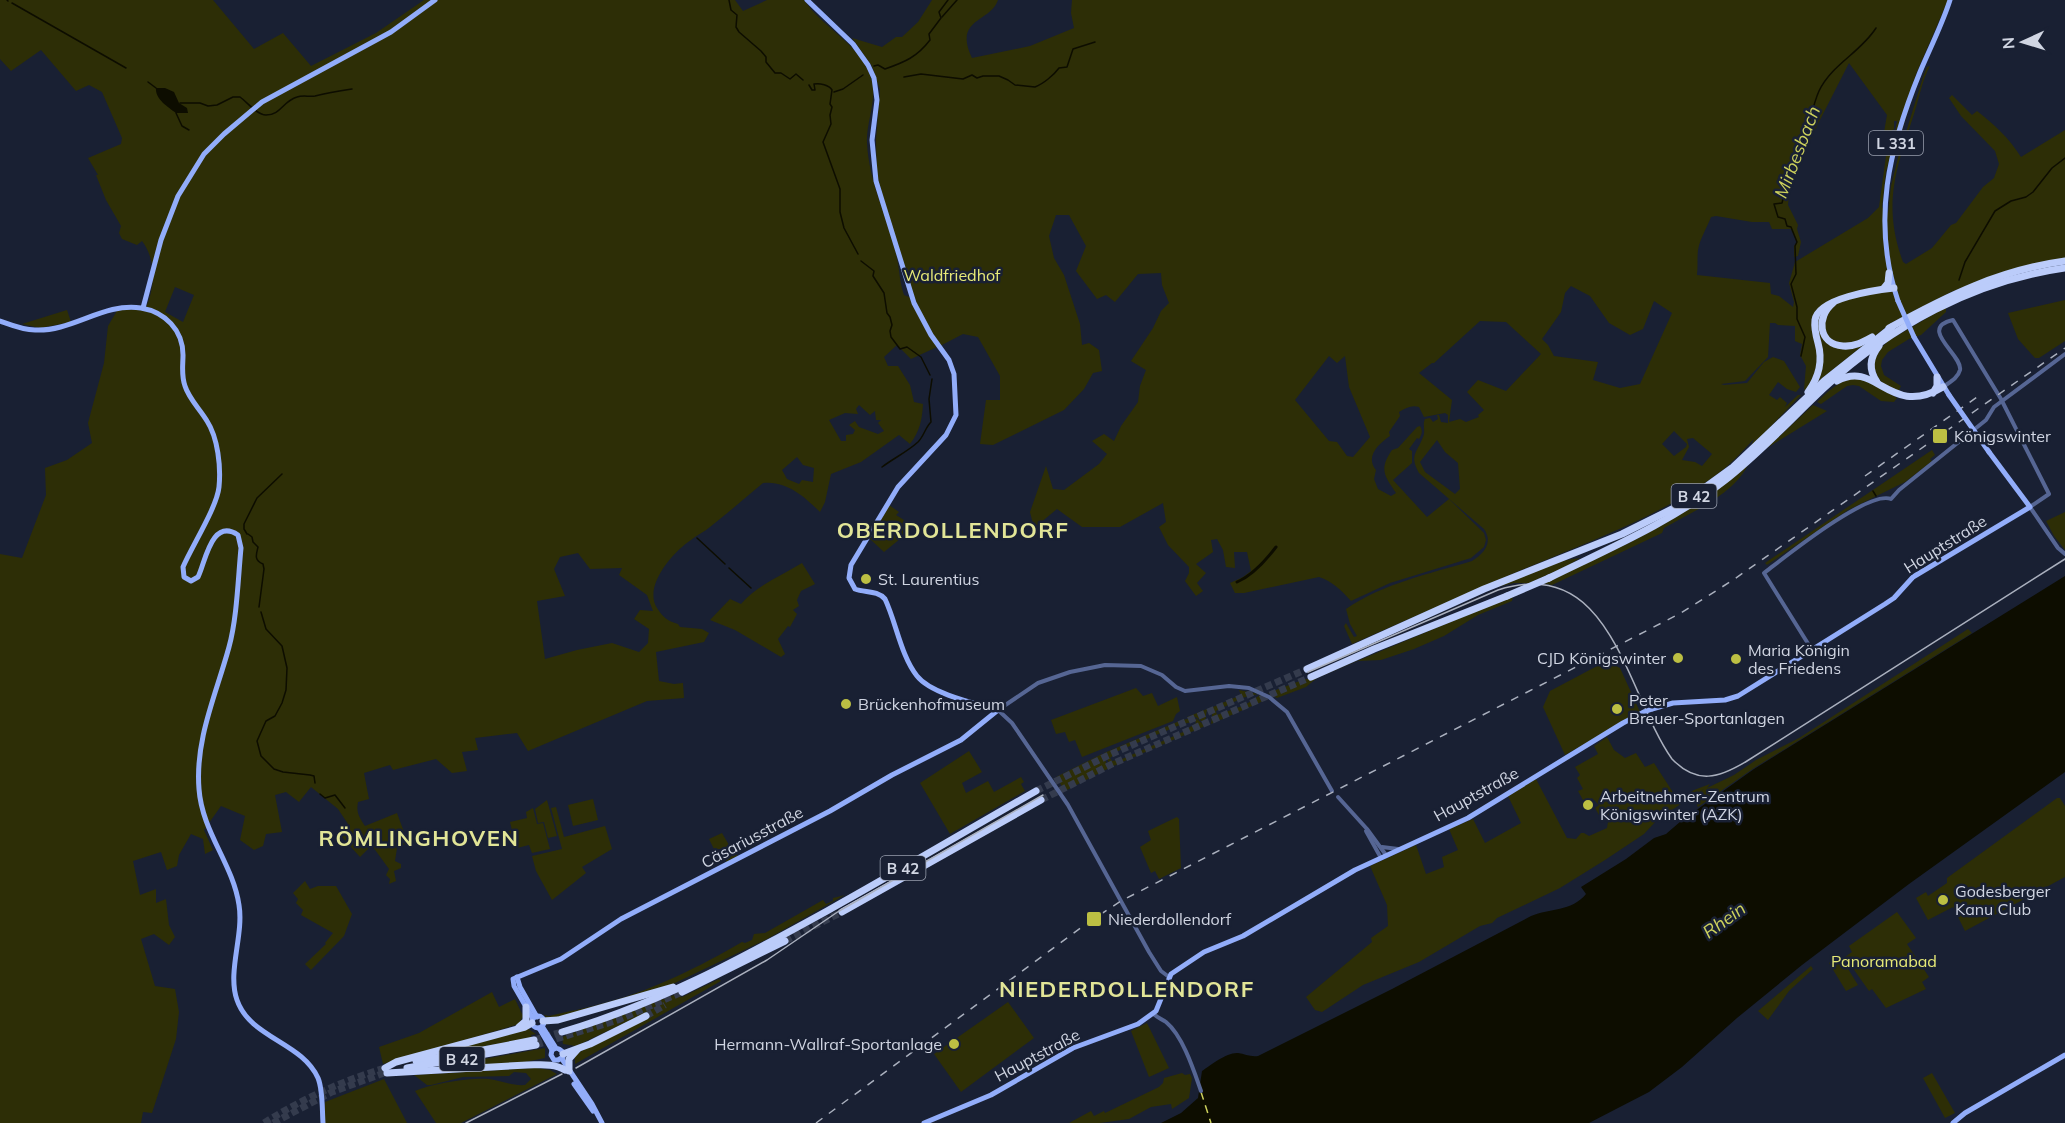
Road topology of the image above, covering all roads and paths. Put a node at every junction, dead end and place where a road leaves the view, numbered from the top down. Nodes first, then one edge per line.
1 (435, 0) edge
2 (807, 0) edge
3 (1950, 0) edge
4 (2065, 261) edge
5 (2065, 268) edge
6 (1889, 273) junction
7 (1894, 288) junction
8 (1882, 289) junction
9 (1965, 292) junction
10 (1949, 299) junction
11 (1833, 303) junction
12 (142, 308) junction
13 (0, 321) edge
14 (1892, 327) junction
15 (1887, 337) junction
16 (2065, 354) edge
17 (1937, 377) junction
18 (1951, 382) junction
19 (1878, 384) junction
20 (1943, 387) junction
21 (1825, 388) junction
22 (1933, 393) junction
23 (1949, 395) junction
24 (2002, 400) junction
25 (1800, 404) junction
26 (2022, 498) junction
27 (2030, 507) junction
28 (2023, 511) junction
29 (2065, 554) edge
30 (1812, 650) junction
31 (1307, 669) tunnel mouth
32 (1311, 677) tunnel mouth
33 (986, 707) junction
34 (998, 710) junction
35 (990, 718) junction
36 (1332, 790) dead end
37 (1036, 791) tunnel mouth
38 (1338, 797) dead end
39 (1041, 800) tunnel mouth
40 (1361, 822) junction
41 (1381, 846) junction
42 (1399, 849) junction
43 (1384, 857) junction
44 (842, 912) tunnel mouth
45 (785, 941) tunnel mouth
46 (1169, 977) junction
47 (515, 978) junction
48 (682, 991) junction
49 (526, 1007) junction
50 (1154, 1014) junction
51 (646, 1016) tunnel mouth
52 (538, 1022) junction
53 (514, 1029) junction
54 (562, 1032) tunnel mouth
55 (535, 1042) tunnel mouth
56 (579, 1048) junction
57 (554, 1049) junction
58 (2065, 1055) edge
59 (559, 1058) junction
60 (527, 1065) junction
61 (386, 1070) junction
62 (567, 1070) junction
63 (1201, 1091) dead end
64 (322, 1123) edge
65 (602, 1123) edge
66 (924, 1123) edge
67 (1953, 1123) edge

1 - 12 main road
2 - 33 main road
3 - 6 main road, L 331
4 - 9 highway, B 42
5 - 9 highway, B 42
6 - 7 main road, L 331
6 - 8 highway
7 - 8 highway, B 42
7 - 17 main road, L 331, bridge
8 - 11 highway, B 42
9 - 10 highway, B 42
10 - 14 highway, B 42
10 - 15 highway, B 42
11 - 14 highway, B 42
11 - 25 highway, B 42
12 - 13 main road
12 - 64 main road
14 - 25 highway, B 42
15 - 19 highway
15 - 21 highway, B 42
16 - 24 street
17 - 18 street
17 - 20 main road, L 331
17 - 22 highway
18 - 20 street
18 - 23 street
18 - 24 street
19 - 21 highway
19 - 22 highway
20 - 22 highway
20 - 23 main road, L 331
21 - 32 highway, B 42, bridge
22 - 23 highway
23 - 26 main road, L 331, bridge
24 - 27 street, Hauptstraße
24 - 30 street
25 - 31 highway, B 42
26 - 27 main road, L 331
26 - 28 main road
27 - 28 main road, Hauptstraße
27 - 29 street
28 - 30 main road, Hauptstraße
30 - 42 main road, Hauptstraße, bridge
33 - 34 main road
33 - 35 main road
34 - 35 main road, Cäsariusstraße
34 - 36 street
34 - 46 street
35 - 47 main road, Cäsariusstraße
37 - 48 highway, B 42
38 - 40 street
39 - 44 highway, B 42
40 - 41 street
40 - 43 street
41 - 42 street
41 - 43 street
42 - 43 main road, Hauptstraße
43 - 46 main road, Hauptstraße
45 - 48 highway, B 42
46 - 50 main road
47 - 49 main road
47 - 52 main road
48 - 52 highway, B 42
48 - 54 highway, B 42
49 - 52 main road
49 - 53 highway
50 - 63 street
50 - 66 main road, Hauptstraße
51 - 56 highway, B 42
52 - 53 highway, B 42
52 - 57 main road
53 - 61 highway, B 42
55 - 61 highway, B 42
56 - 59 highway, B 42
56 - 62 highway
57 - 59 main road
57 - 59 main road
58 - 67 main road
59 - 60 highway, B 42
59 - 62 main road
60 - 61 highway, B 42
60 - 62 highway, B 42
62 - 65 main road

